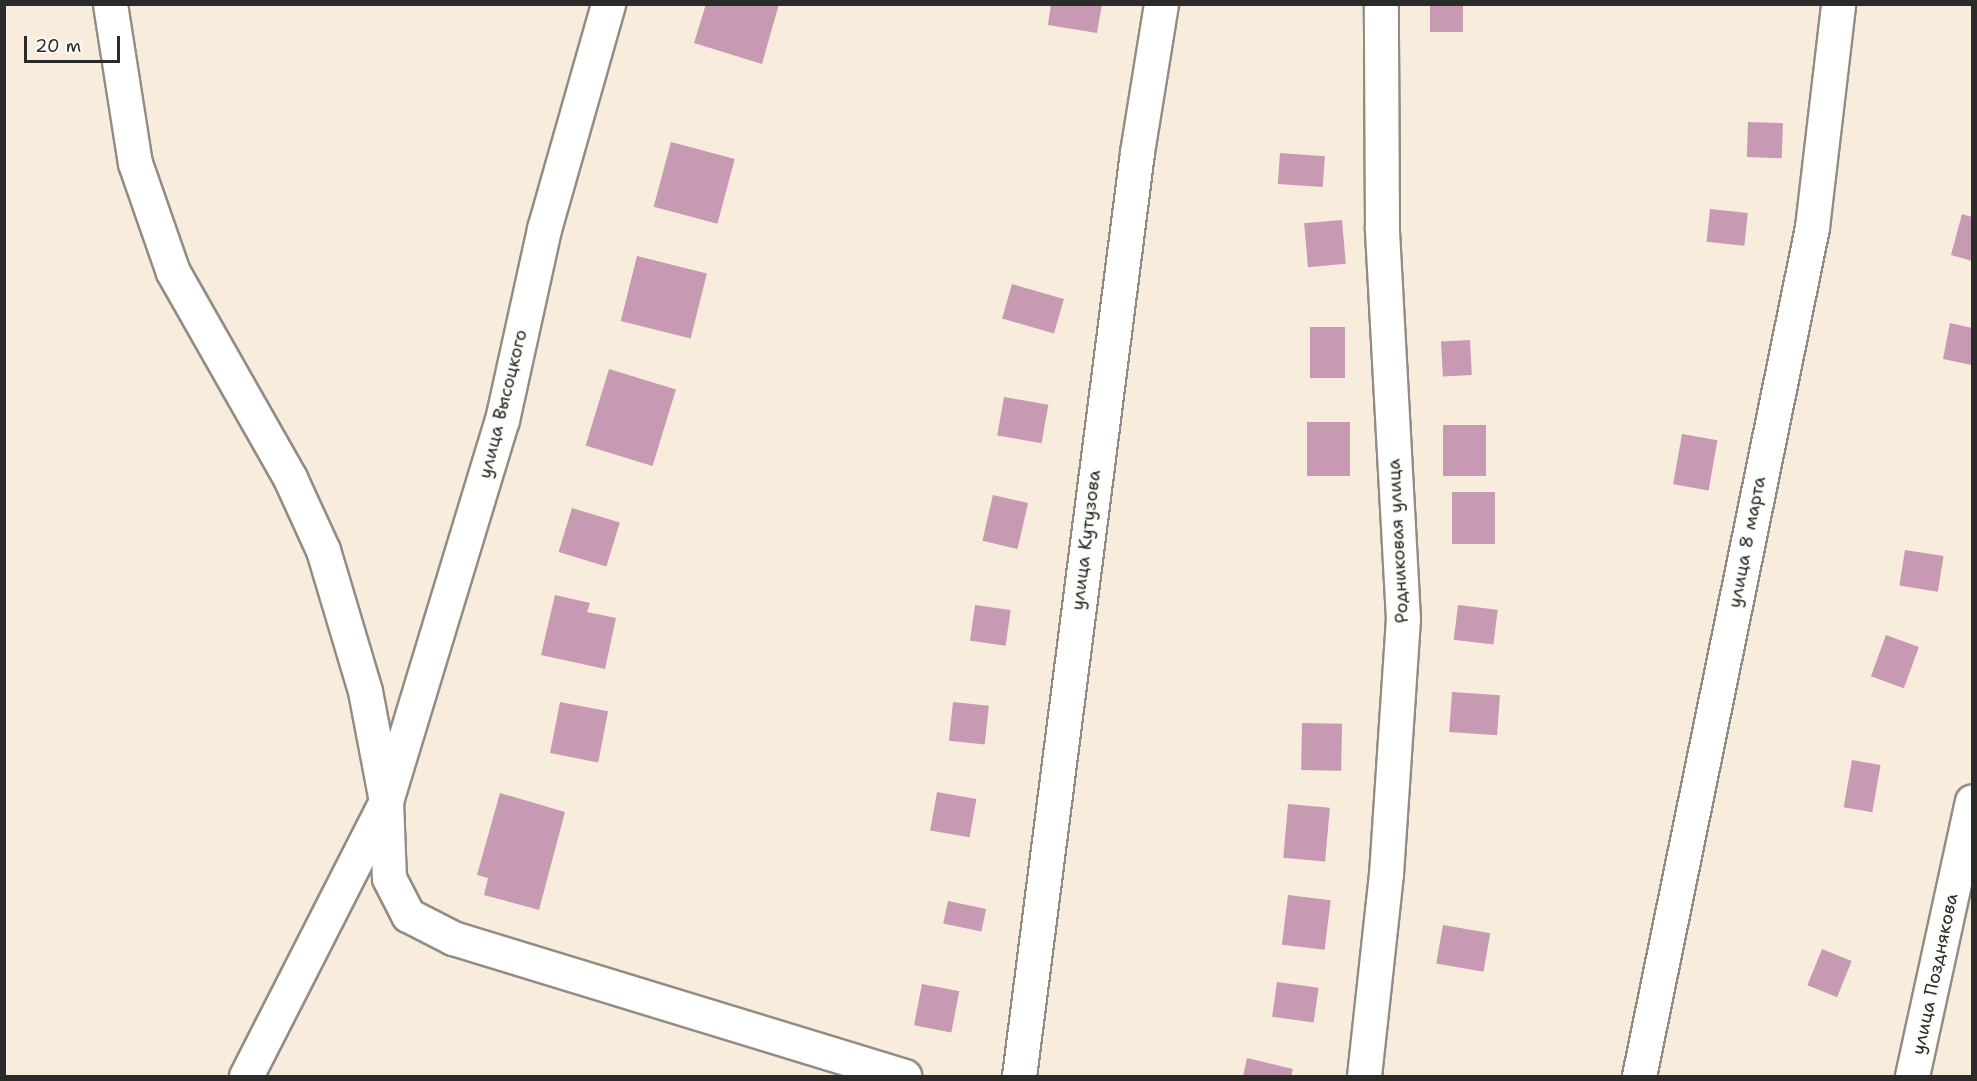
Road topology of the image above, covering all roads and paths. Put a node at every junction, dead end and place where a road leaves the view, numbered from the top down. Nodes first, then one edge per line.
1 (110, 4) edge
2 (608, 4) edge
3 (1161, 4) edge
4 (1381, 4) edge
5 (1838, 4) edge
6 (386, 801) junction
7 (1972, 801) edge
8 (246, 1077) edge
9 (904, 1077) edge
10 (1019, 1077) edge
11 (1364, 1077) edge
12 (1639, 1077) edge
13 (1912, 1077) edge

1 - 6 street
2 - 6 street, улица Высоцкого
3 - 10 street, улица Кутузова
4 - 11 street, Родниковая улица
5 - 12 street, улица 8 марта
6 - 8 street
6 - 9 street
7 - 13 street, улица Позднякова

